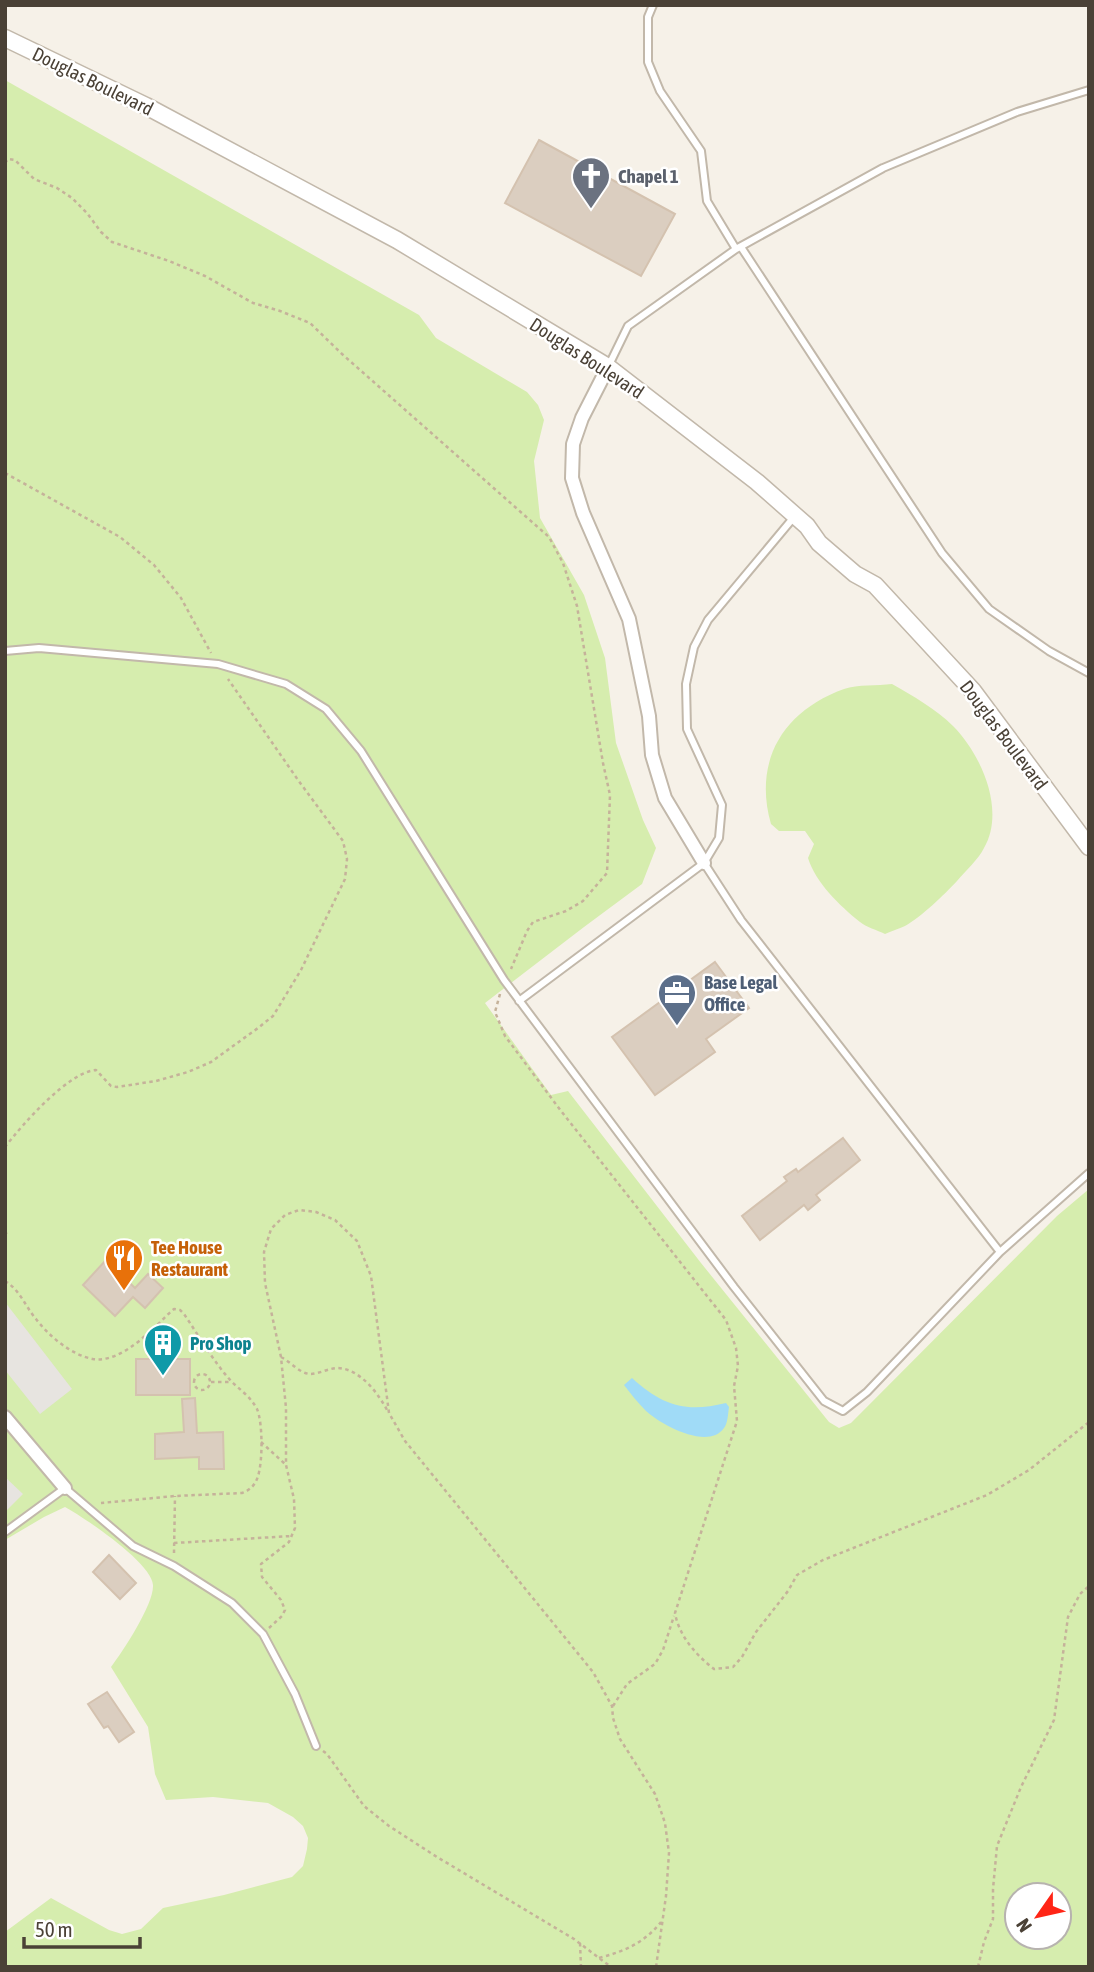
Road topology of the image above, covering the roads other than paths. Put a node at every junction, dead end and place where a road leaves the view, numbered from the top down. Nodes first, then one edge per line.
1 (653, 5) edge
2 (5, 38) edge
3 (1089, 90) edge
4 (739, 248) junction
5 (608, 367) junction
6 (796, 515) junction
7 (5, 651) edge
8 (1089, 673) edge
9 (1089, 847) edge
10 (704, 863) junction
11 (519, 1001) junction
12 (1089, 1173) edge
13 (1000, 1252) junction
14 (5, 1417) edge
15 (65, 1489) junction
16 (5, 1532) edge
17 (316, 1746) road end

1 - 4 lane
2 - 5 street, Douglas Boulevard
3 - 4 lane
4 - 5 lane
4 - 8 lane
5 - 6 street, Douglas Boulevard
5 - 10 street
6 - 9 street, Douglas Boulevard
6 - 10 lane
7 - 11 lane
10 - 11 lane
10 - 13 lane
11 - 13 lane
12 - 13 lane
14 - 15 street
15 - 16 lane
15 - 17 lane

